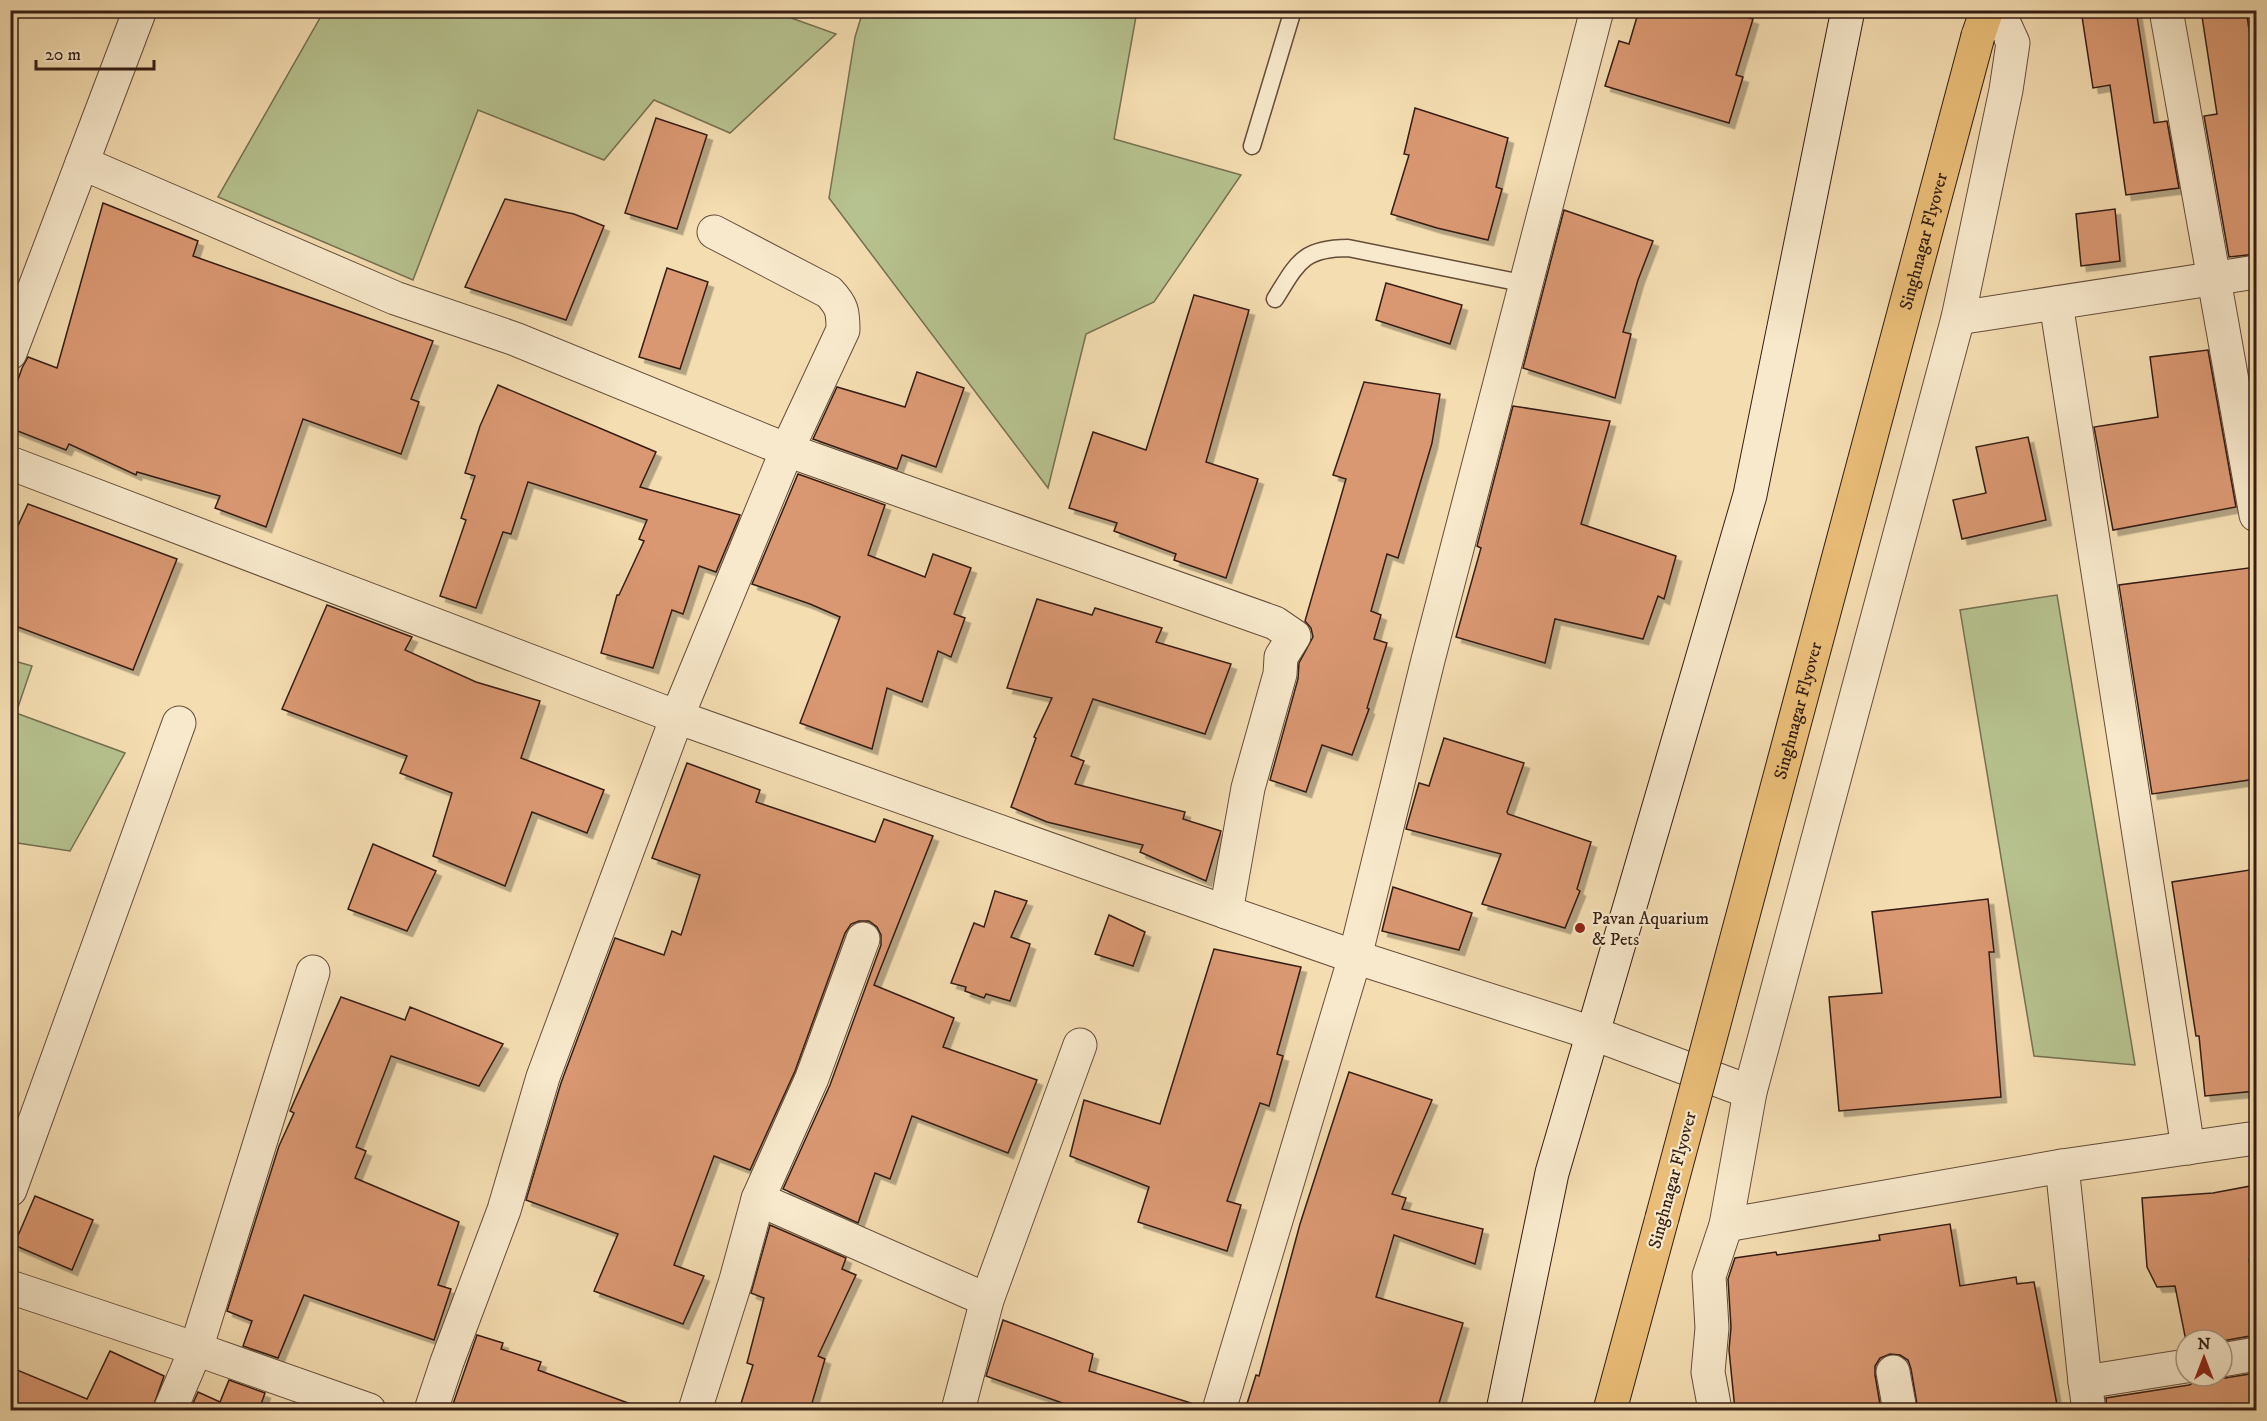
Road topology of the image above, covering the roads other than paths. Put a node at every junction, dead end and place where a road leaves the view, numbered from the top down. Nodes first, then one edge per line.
1 (140, 10) edge
2 (1293, 10) edge
3 (1597, 10) edge
4 (1848, 10) edge
5 (1998, 10) edge
6 (2166, 10) edge
7 (1982, 23) edge
8 (1252, 146) dead end
9 (82, 163) junction
10 (714, 232) dead end
11 (2256, 272) edge
12 (2214, 278) junction
13 (1526, 284) junction
14 (1275, 299) dead end
15 (2056, 303) junction
16 (1958, 318) junction
17 (10, 353) edge
18 (788, 450) junction
19 (14, 474) edge
20 (2256, 515) edge
21 (677, 717) junction
22 (179, 723) dead end
23 (1226, 912) junction
24 (863, 939) dead end
25 (1355, 957) junction
26 (313, 972) dead end
27 (1592, 1033) junction
28 (1080, 1045) dead end
29 (1750, 1092) junction
30 (2256, 1138) edge
31 (2188, 1148) junction
32 (2062, 1166) junction
33 (10, 1190) edge
34 (758, 1199) junction
35 (1726, 1226) junction
36 (10, 1287) edge
37 (987, 1300) junction
38 (196, 1349) junction
39 (2256, 1354) edge
40 (2234, 1358) edge
41 (2174, 1370) edge
42 (1893, 1372) dead end
43 (2087, 1396) edge
44 (170, 1410) edge
45 (369, 1410) edge
46 (431, 1410) edge
47 (695, 1410) edge
48 (958, 1410) edge
49 (1220, 1410) edge
50 (1503, 1410) edge
51 (1610, 1410) edge
52 (1715, 1410) edge
53 (1900, 1410) edge

1 - 9 street
2 - 8 lane
3 - 13 street
4 - 27 street
5 - 16 street
6 - 12 street
7 - 51 main road, Singhnagar Flyover, bridge
9 - 17 street
9 - 18 street
10 - 18 street
11 - 12 street
12 - 15 street
12 - 20 street
13 - 14 lane
13 - 25 street
15 - 16 street
15 - 31 street
16 - 29 street
18 - 21 street
18 - 23 street
19 - 21 street
21 - 23 street
21 - 46 street
22 - 33 street
23 - 25 street
24 - 34 street
25 - 27 street
25 - 49 street
26 - 38 street
27 - 29 street
27 - 50 street
28 - 37 street
29 - 35 street
30 - 31 street
31 - 32 street
32 - 35 street
32 - 43 street
34 - 37 street
34 - 47 street
35 - 52 street
36 - 38 street
37 - 48 street
38 - 44 street
38 - 45 street
39 - 40 street
41 - 43 street
42 - 53 street

